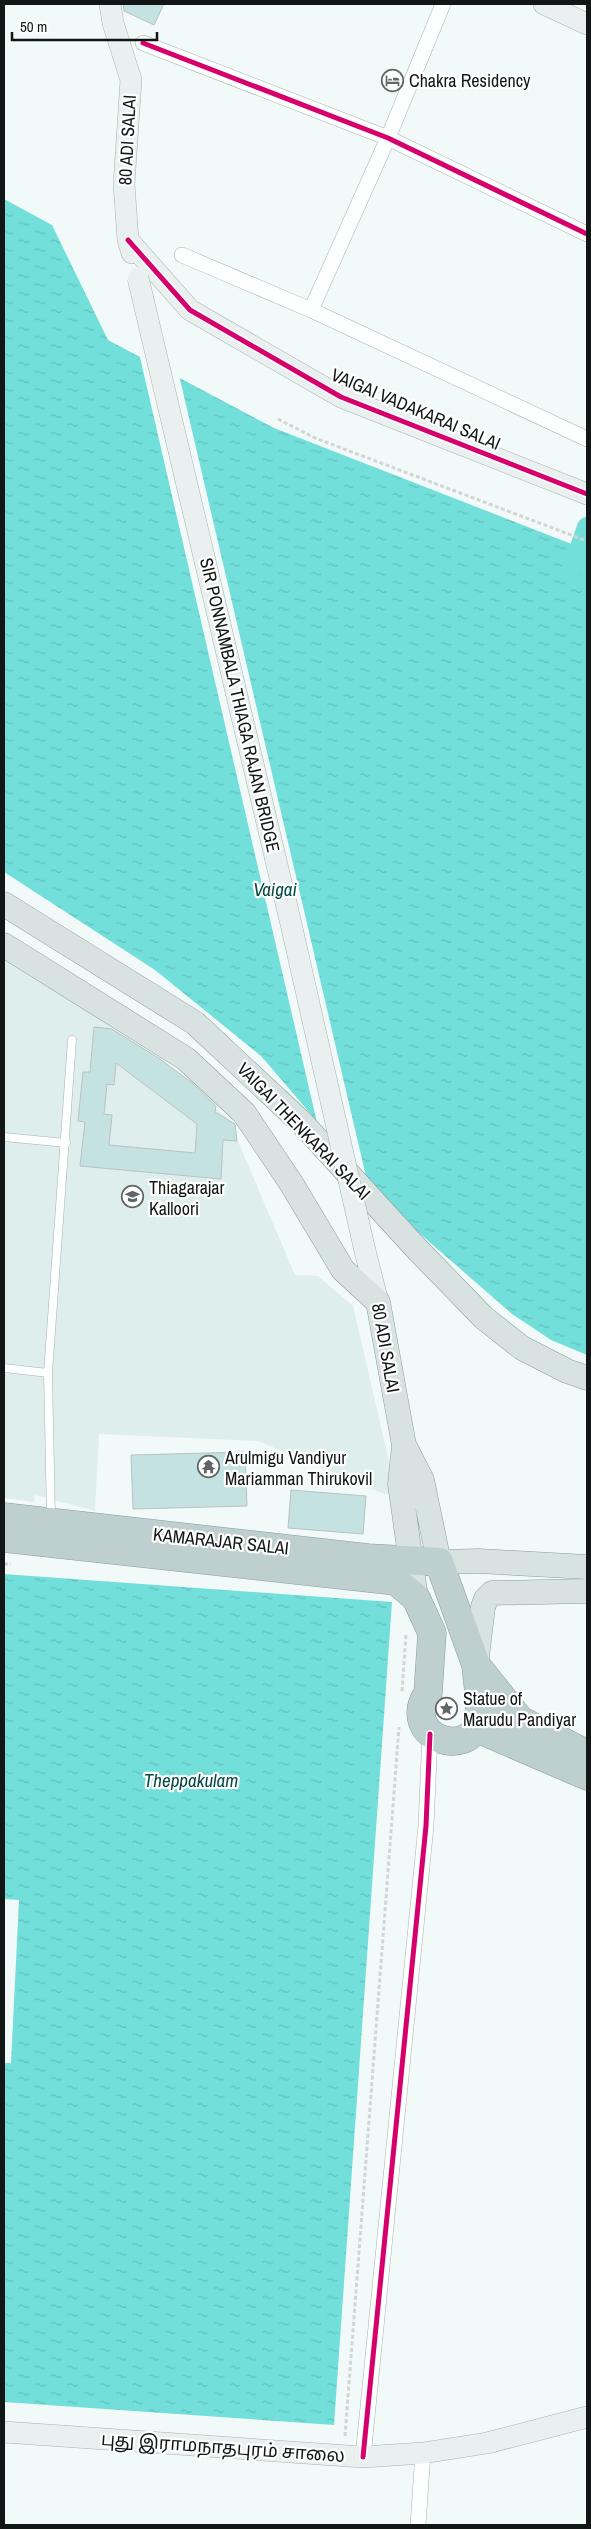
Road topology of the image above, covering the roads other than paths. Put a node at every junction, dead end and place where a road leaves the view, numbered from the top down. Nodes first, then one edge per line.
1 (110, 4) edge
2 (443, 4) edge
3 (544, 4) edge
4 (587, 24) edge
5 (143, 42) dead end
6 (388, 138) junction
7 (587, 234) edge
8 (128, 240) junction
9 (182, 255) dead end
10 (138, 278) joint
11 (311, 310) junction
12 (587, 438) edge
13 (586, 493) edge
14 (4, 904) edge
15 (4, 945) edge
16 (72, 1040) dead end
17 (4, 1137) edge
18 (66, 1143) junction
19 (365, 1251) joint
20 (378, 1302) junction
21 (4, 1368) edge
22 (48, 1373) junction
23 (587, 1378) edge
24 (404, 1445) junction
25 (4, 1518) edge
26 (50, 1533) junction
27 (4, 1538) edge
28 (411, 1562) junction
29 (439, 1562) junction
30 (587, 1566) edge
31 (587, 1591) edge
32 (416, 1598) junction
33 (476, 1665) junction
34 (478, 1700) junction
35 (520, 1720) junction
36 (476, 1728) junction
37 (430, 1734) junction
38 (587, 1754) edge
39 (587, 1776) edge
40 (587, 2417) edge
41 (4, 2432) edge
42 (423, 2453) junction
43 (362, 2457) junction
44 (418, 2525) edge

1 - 8 main road, 80 ADI SALAI
2 - 6 street
3 - 4 main road
5 - 6 street
6 - 7 street
6 - 11 street
8 - 10 main road, 80 ADI SALAI
8 - 13 main road, VAIGAI VADAKARAI SALAI
9 - 11 street
10 - 19 main road, SIR PONNAMBALA THIAGA RAJAN BRIDGE, bridge
11 - 12 street
14 - 23 main road, VAIGAI THENKARAI SALAI
15 - 20 main road, VAIGAI THENKARAI SALAI
16 - 18 lane
17 - 18 lane
18 - 22 lane
19 - 20 main road, 80 ADI SALAI
20 - 24 main road, 80 ADI SALAI
21 - 22 lane
22 - 26 lane
24 - 28 main road, 80 ADI SALAI
24 - 29 main road, 80 ADI SALAI
25 - 26 highway, KAMARAJAR SALAI
26 - 27 highway, KAMARAJAR SALAI
26 - 28 highway, KAMARAJAR SALAI
26 - 32 highway, KAMARAJAR SALAI
28 - 29 highway, KAMARAJAR SALAI
28 - 32 main road, 80 ADI SALAI
29 - 30 main road
29 - 33 highway
31 - 33 main road
32 - 37 highway
33 - 34 highway
33 - 35 highway
34 - 35 highway
34 - 36 highway
35 - 38 highway
36 - 37 highway
36 - 39 highway
37 - 43 street
40 - 42 main road, புது இராமநாதபுரம் சாலை
41 - 43 main road, புது இராமநாதபுரம் சாலை
42 - 43 main road, புது இராமநாதபுரம் சாலை
42 - 44 street

